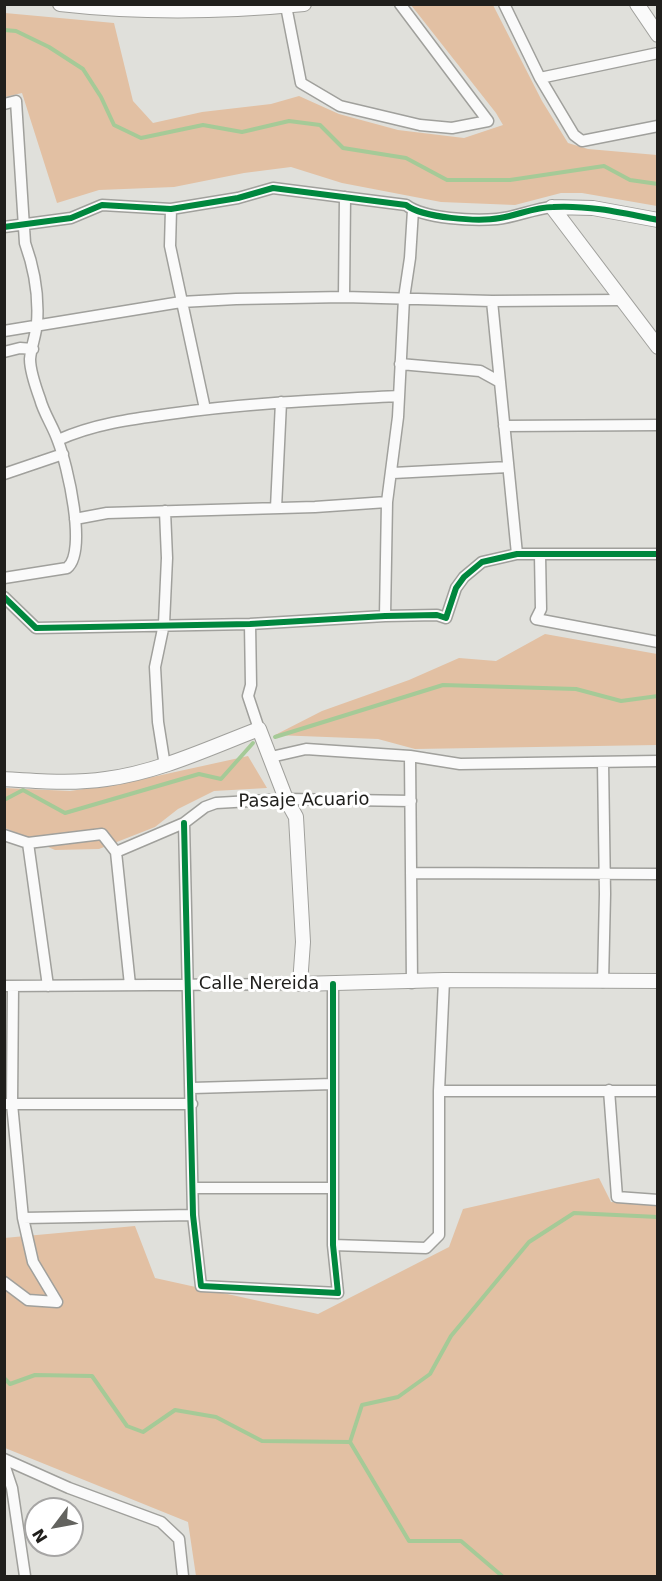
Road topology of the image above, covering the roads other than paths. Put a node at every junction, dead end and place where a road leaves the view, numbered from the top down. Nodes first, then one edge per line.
1 (60, 4) edge
2 (304, 4) edge
3 (400, 4) edge
4 (504, 4) edge
5 (638, 4) edge
6 (286, 6) edge
7 (657, 34) edge
8 (657, 53) edge
9 (540, 78) junction
10 (4, 104) edge
11 (657, 126) edge
12 (345, 196) junction
13 (552, 207) junction
14 (171, 209) junction
15 (413, 210) junction
16 (657, 220) edge
17 (25, 223) junction
18 (4, 227) edge
19 (344, 297) junction
20 (404, 298) junction
21 (621, 300) junction
22 (492, 301) junction
23 (181, 302) junction
24 (37, 324) junction
25 (4, 331) edge
26 (657, 347) edge
27 (33, 349) junction
28 (4, 352) edge
29 (400, 364) junction
30 (500, 382) junction
31 (399, 396) junction
32 (281, 402) junction
33 (205, 409) junction
34 (657, 425) edge
35 (504, 426) junction
36 (58, 440) junction
37 (63, 454) junction
38 (508, 467) junction
39 (393, 473) junction
40 (4, 474) edge
41 (387, 502) junction
42 (276, 508) junction
43 (165, 511) junction
44 (75, 519) junction
45 (517, 554) junction
46 (657, 554) edge
47 (540, 555) junction
48 (4, 578) edge
49 (4, 597) edge
50 (385, 616) junction
51 (164, 624) junction
52 (250, 624) junction
53 (657, 642) edge
54 (259, 729) junction
55 (410, 756) junction
56 (271, 757) junction
57 (657, 761) edge
58 (603, 762) junction
59 (165, 766) junction
60 (4, 779) edge
61 (286, 799) junction
62 (411, 801) junction
63 (184, 823) junction
64 (4, 836) edge
65 (28, 843) junction
66 (116, 852) junction
67 (411, 873) junction
68 (603, 874) junction
69 (657, 874) edge
70 (444, 980) junction
71 (657, 981) edge
72 (603, 982) junction
73 (412, 983) junction
74 (300, 984) junction
75 (333, 984) junction
76 (130, 985) junction
77 (190, 985) junction
78 (9, 986) edge
79 (48, 986) junction
80 (333, 1084) junction
81 (192, 1088) junction
82 (609, 1090) junction
83 (439, 1091) junction
84 (657, 1091) edge
85 (8, 1104) edge
86 (192, 1104) junction
87 (193, 1188) junction
88 (333, 1188) junction
89 (657, 1200) edge
90 (193, 1215) junction
91 (23, 1218) junction
92 (333, 1245) junction
93 (4, 1282) edge
94 (4, 1459) edge
95 (4, 1464) edge
96 (25, 1576) edge
97 (183, 1576) edge

1 - 6 street
2 - 6 street
3 - 6 street
4 - 9 street
5 - 7 street
8 - 9 street
9 - 11 street
10 - 17 street
12 - 14 street
12 - 15 street
12 - 19 street
13 - 15 street
13 - 16 street
13 - 21 street
14 - 17 street
14 - 23 street
15 - 20 street
17 - 18 street
17 - 24 street
19 - 20 street
19 - 23 street
20 - 22 street
20 - 29 street
21 - 22 street
21 - 26 street
22 - 30 street
23 - 24 street
23 - 33 street
24 - 25 street
24 - 27 street
27 - 28 street
27 - 36 street
29 - 30 street
29 - 31 street
30 - 35 street
31 - 32 street
31 - 39 street
32 - 33 street
32 - 42 street
33 - 36 street
34 - 35 street
35 - 38 street
36 - 37 street
37 - 40 street
37 - 44 street
38 - 39 street
38 - 45 street
39 - 41 street
41 - 42 street
41 - 50 street
42 - 43 street
43 - 44 street
43 - 51 street
44 - 48 street
45 - 47 street
45 - 50 street
46 - 47 street
47 - 53 street
49 - 51 street
50 - 52 street
51 - 52 street
51 - 59 street
52 - 54 street
54 - 56 street
54 - 59 street
55 - 56 street
55 - 58 street
55 - 62 street
56 - 61 street
57 - 58 street
58 - 68 street
59 - 60 street
61 - 62 street, Pasaje Acuario
61 - 63 street, Pasaje Acuario
61 - 74 street
62 - 67 street
63 - 66 street, Pasaje Acuario
63 - 77 street
64 - 65 street
65 - 66 street
65 - 79 street
66 - 76 street
67 - 68 street
67 - 73 street
68 - 69 street
68 - 72 street
70 - 72 street, Calle Nereida
70 - 73 street, Calle Nereida
70 - 83 street
71 - 72 street, Calle Nereida
73 - 75 street, Calle Nereida
74 - 75 street, Calle Nereida
74 - 77 street, Calle Nereida
75 - 80 street
76 - 77 street, Calle Nereida
76 - 79 street, Calle Nereida
77 - 81 street
78 - 79 street, Calle Nereida
78 - 85 street
80 - 81 street
80 - 88 street
81 - 86 street
82 - 83 street
82 - 84 street
82 - 89 street
83 - 92 street
85 - 86 street
85 - 91 street
86 - 87 street
87 - 88 street
87 - 90 street
88 - 92 street
90 - 91 street
90 - 92 street
91 - 93 street
94 - 97 street
95 - 96 street

